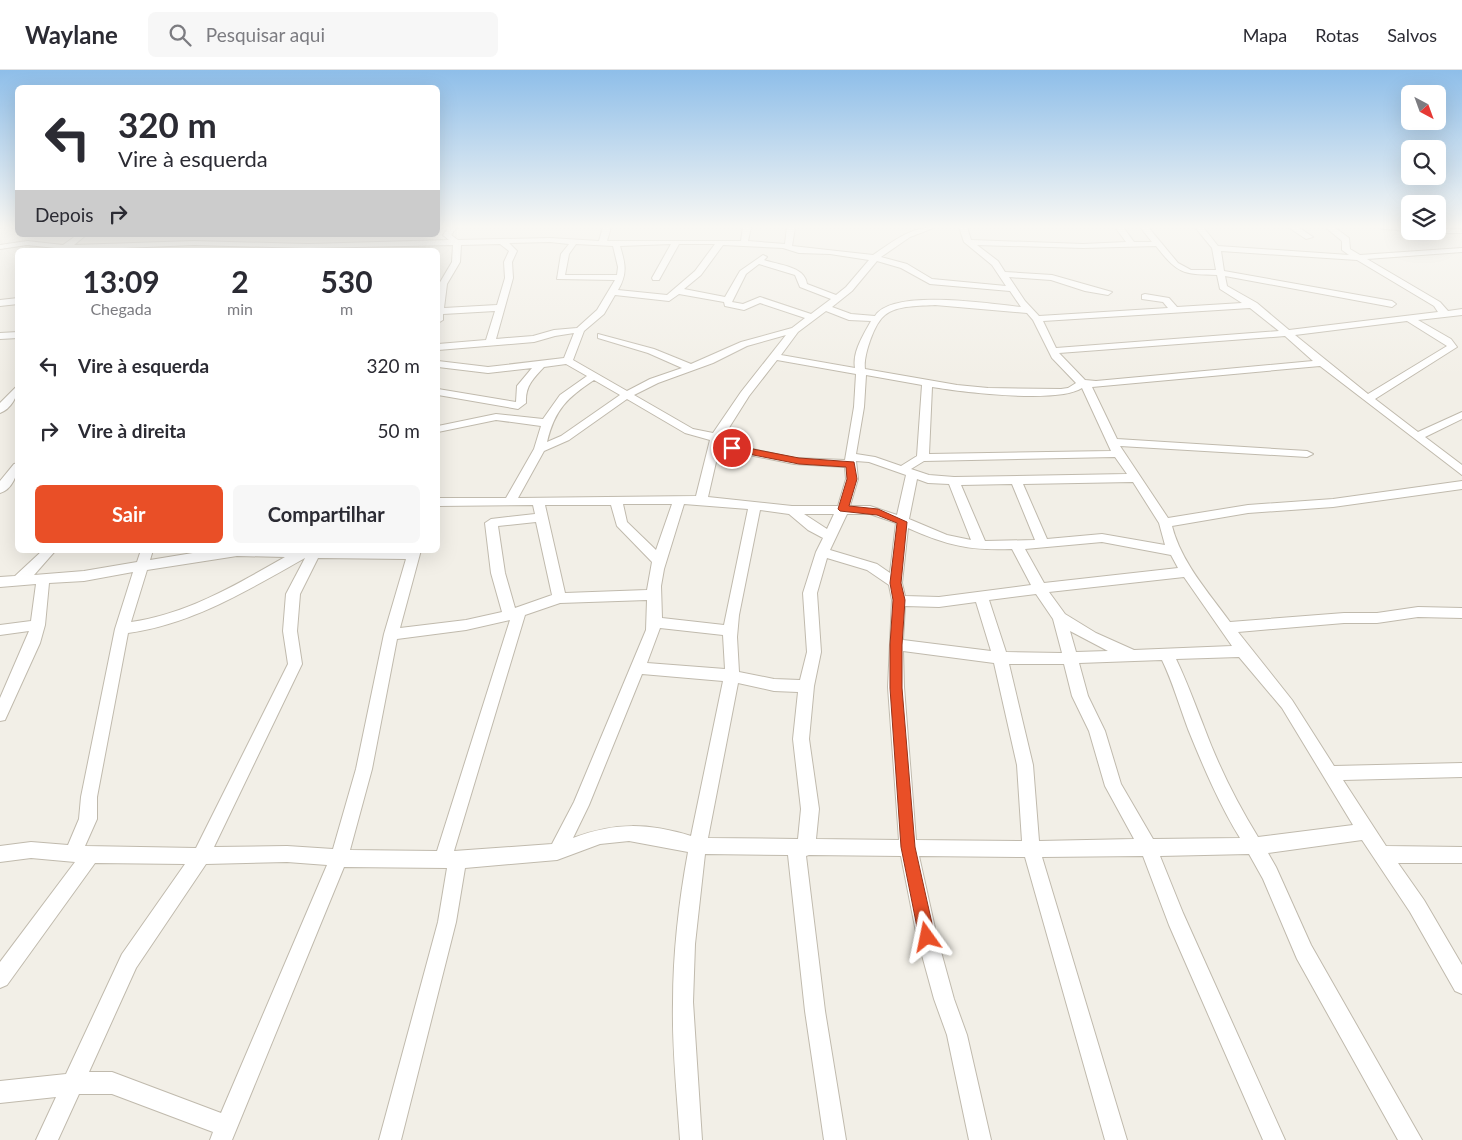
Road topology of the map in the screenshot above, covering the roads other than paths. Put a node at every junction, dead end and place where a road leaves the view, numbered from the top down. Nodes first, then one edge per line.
1 (447, 277) edge
2 (509, 277) edge
3 (560, 277) edge
4 (694, 277) edge
5 (740, 277) edge
6 (802, 277) edge
7 (859, 277) edge
8 (923, 277) edge
9 (1004, 277) edge
10 (1039, 277) edge
11 (1222, 277) edge
12 (1245, 277) edge
13 (1391, 277) edge
14 (621, 278) joint
15 (930, 281) junction
16 (1014, 289) junction
17 (679, 291) junction
18 (613, 292) junction
19 (1108, 292) dead end
20 (1146, 297) dead end
21 (837, 298) junction
22 (728, 300) junction
23 (15, 301) edge
24 (932, 301) junction
25 (0, 303) edge
26 (1392, 304) dead end
27 (1437, 304) junction
28 (1254, 305) junction
29 (825, 307) junction
30 (440, 308) edge
31 (500, 308) junction
32 (1174, 310) junction
33 (1461, 312) edge
34 (1443, 314) junction
35 (1033, 315) junction
36 (440, 316) edge
37 (811, 317) junction
38 (877, 319) junction
39 (1409, 319) junction
40 (580, 330) junction
41 (795, 330) junction
42 (1288, 333) junction
43 (15, 335) edge
44 (0, 336) edge
45 (601, 336) dead end
46 (490, 343) junction
47 (440, 347) edge
48 (1052, 351) junction
49 (776, 357) junction
50 (568, 361) junction
51 (1323, 363) junction
52 (440, 364) edge
53 (540, 365) junction
54 (690, 368) junction
55 (861, 372) junction
56 (595, 375) junction
57 (927, 384) junction
58 (1091, 390) junction
59 (15, 392) edge
60 (440, 392) edge
61 (1071, 392) junction
62 (628, 394) junction
63 (1369, 398) junction
64 (0, 410) edge
65 (1462, 416) edge
66 (546, 423) junction
67 (440, 429) edge
68 (1419, 436) junction
69 (714, 440) junction
70 (1115, 448) junction
71 (540, 449) junction
72 (1307, 454) dead end
73 (923, 458) junction
74 (850, 460) junction
75 (12, 471) edge
76 (1462, 471) edge
77 (907, 473) junction
78 (1134, 478) junction
79 (1016, 480) junction
80 (954, 481) junction
81 (1462, 485) edge
82 (0, 489) edge
83 (511, 500) junction
84 (538, 500) junction
85 (701, 500) junction
86 (616, 501) junction
87 (679, 501) junction
88 (440, 502) edge
89 (755, 505) junction
90 (844, 509) junction
91 (792, 510) junction
92 (542, 517) junction
93 (902, 522) junction
94 (1165, 523) junction
95 (830, 536) junction
96 (1016, 544) junction
97 (1043, 544) junction
98 (980, 546) junction
99 (1174, 550) junction
100 (822, 552) junction
101 (47, 553) edge
102 (146, 553) edge
103 (310, 553) edge
104 (414, 553) edge
105 (660, 561) junction
106 (141, 567) junction
107 (1187, 572) junction
108 (22, 579) junction
109 (43, 580) junction
110 (0, 582) edge
111 (895, 583) junction
112 (1040, 589) junction
113 (0, 591) edge
114 (653, 595) junction
115 (981, 597) junction
116 (560, 598) junction
117 (899, 600) junction
118 (1462, 612) edge
119 (514, 613) junction
120 (1060, 618) junction
121 (655, 622) junction
122 (38, 625) junction
123 (1227, 628) junction
124 (122, 629) junction
125 (0, 630) edge
126 (730, 631) junction
127 (391, 634) junction
128 (896, 645) junction
129 (1243, 651) junction
130 (1167, 655) junction
131 (1135, 657) junction
132 (1000, 658) junction
133 (1071, 659) junction
134 (638, 668) junction
135 (732, 676) junction
136 (806, 686) junction
137 (3, 700) edge
138 (0, 715) edge
139 (1462, 770) edge
140 (1329, 773) junction
141 (1366, 830) junction
142 (697, 846) junction
143 (1256, 846) junction
144 (908, 847) junction
145 (1148, 847) junction
146 (801, 848) junction
147 (1030, 850) junction
148 (557, 852) junction
149 (0, 854) edge
150 (82, 854) junction
151 (1381, 854) junction
152 (1462, 855) edge
153 (201, 856) junction
154 (339, 858) junction
155 (450, 860) junction
156 (0, 978) edge
157 (1462, 984) edge
158 (73, 1084) junction
159 (0, 1092) edge
160 (223, 1133) edge
161 (47, 1140) edge
162 (390, 1140) edge
163 (691, 1140) edge
164 (835, 1140) edge
165 (980, 1140) edge
166 (1116, 1140) edge
167 (1274, 1140) edge
168 (1411, 1140) edge

1 - 30 street
2 - 31 street
3 - 14 street
4 - 17 street
5 - 22 street
6 - 21 street
7 - 21 street
8 - 15 street
9 - 16 street
10 - 19 street
11 - 28 street
12 - 26 street
13 - 27 street
14 - 18 street
15 - 16 street
15 - 24 street
16 - 35 street
17 - 18 street
17 - 22 street
18 - 40 street
20 - 32 street
21 - 29 street
22 - 37 street
23 - 25 street
24 - 35 street
24 - 38 street
27 - 33 street
27 - 34 street
28 - 32 street
28 - 42 street
29 - 37 street
29 - 38 street
31 - 36 street
31 - 46 street
32 - 35 street
33 - 34 street
34 - 39 street
35 - 48 street
37 - 41 street
38 - 55 street
39 - 42 street
39 - 63 street
40 - 46 street
40 - 50 street
41 - 49 street
41 - 54 street
42 - 48 street
42 - 51 street
43 - 44 street
45 - 54 street
46 - 47 street
48 - 58 street
49 - 55 street
49 - 69 street
50 - 53 street
50 - 56 street
51 - 58 street
51 - 63 street
52 - 53 street
53 - 60 street
54 - 62 street
55 - 57 street
55 - 74 street
56 - 62 street
56 - 66 street
57 - 61 street
57 - 73 street
58 - 61 street
58 - 61 street
58 - 70 street
59 - 64 street
62 - 69 street
62 - 71 street
63 - 68 street
65 - 68 street
66 - 67 street
66 - 71 street
68 - 76 street
69 - 74 street
69 - 85 street
70 - 72 street
70 - 73 street
70 - 78 street
71 - 83 street
73 - 77 street
74 - 77 street
74 - 90 street
75 - 82 street
77 - 80 street
77 - 93 street
78 - 79 street
78 - 94 street
79 - 80 street
79 - 97 street
80 - 98 street
81 - 94 street
83 - 84 street
83 - 88 street
84 - 86 street
84 - 92 street
85 - 87 street
85 - 89 street
86 - 87 street
86 - 105 street
87 - 105 street
89 - 91 street
89 - 126 street
90 - 91 street
90 - 93 street
90 - 95 street
91 - 95 street
92 - 116 street
92 - 119 street
93 - 98 street
93 - 111 street
94 - 99 street
95 - 100 street
96 - 97 street
96 - 98 street
96 - 112 street
97 - 99 street
99 - 107 street
100 - 111 street
100 - 136 street
101 - 108 street
102 - 106 street
103 - 104 street
103 - 106 street
103 - 124 street
103 - 153 street
104 - 127 street
105 - 114 street
106 - 109 street
106 - 124 street
107 - 112 street
107 - 123 street
108 - 109 street
108 - 110 street
108 - 113 street
109 - 122 street
111 - 117 street
112 - 115 street
112 - 120 street
114 - 116 street
114 - 121 street
115 - 117 street
115 - 132 street
116 - 119 street
117 - 128 street
118 - 123 street
119 - 127 street
119 - 155 street
120 - 131 street
120 - 133 street
121 - 126 street
121 - 134 street
122 - 125 street
122 - 137 street
123 - 129 street
124 - 150 street
126 - 135 street
127 - 154 street
128 - 132 street
128 - 144 street
129 - 130 street
129 - 140 street
130 - 131 street
130 - 143 street
131 - 133 street
132 - 133 street
132 - 147 street
133 - 145 street
134 - 135 street
134 - 148 street
135 - 136 street
135 - 142 street
136 - 146 street
137 - 138 street
139 - 140 street
140 - 141 street
141 - 143 street
141 - 151 street
142 - 146 street
142 - 148 street
142 - 163 street
143 - 145 street
143 - 168 street
144 - 146 street
144 - 147 street
144 - 165 street
145 - 147 street
145 - 167 street
146 - 164 street
147 - 166 street
148 - 155 street
149 - 150 street
150 - 153 street
150 - 156 street
151 - 152 street
151 - 157 street
153 - 154 street
153 - 158 street
154 - 155 street
154 - 160 street
155 - 162 street
158 - 159 street
158 - 160 street
158 - 161 street

